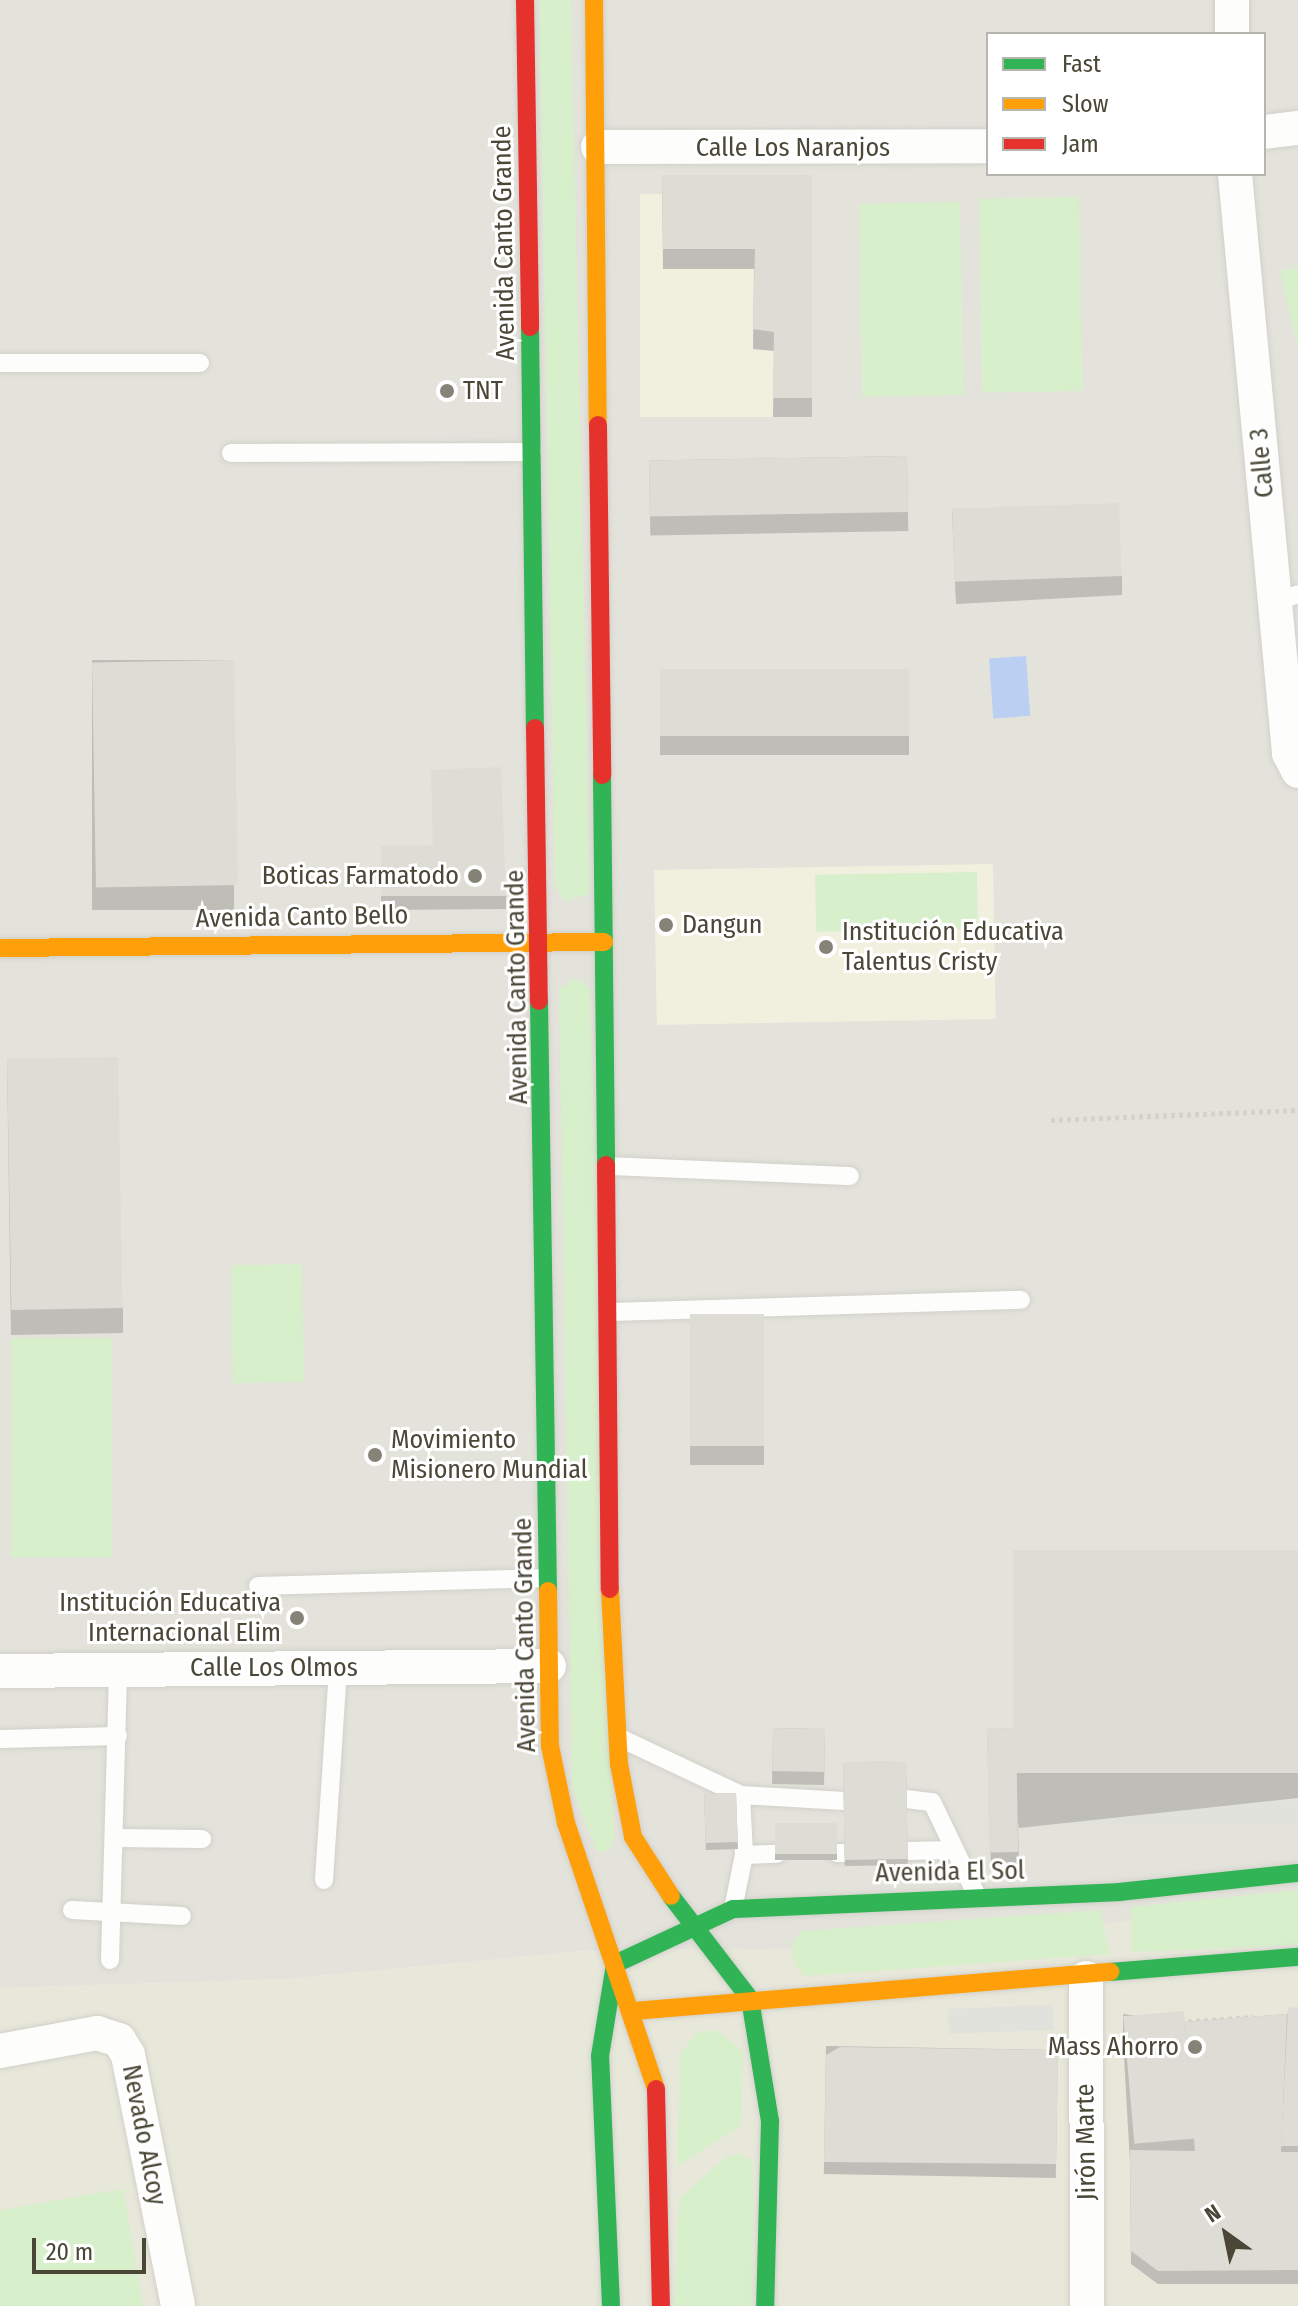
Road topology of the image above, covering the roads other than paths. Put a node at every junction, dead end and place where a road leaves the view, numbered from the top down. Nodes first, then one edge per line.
1 (525, 0) edge
2 (594, 0) edge
3 (1232, 0) edge
4 (1232, 32) edge
5 (1298, 128) edge
6 (1266, 132) edge
7 (986, 146) edge
8 (598, 147) junction
9 (1235, 176) edge
10 (0, 363) edge
11 (200, 363) dead end
12 (535, 452) junction
13 (231, 453) dead end
14 (1286, 598) edge
15 (1293, 762) edge
16 (543, 939) junction
17 (604, 942) junction
18 (0, 948) edge
19 (609, 1166) junction
20 (850, 1176) dead end
21 (1021, 1300) dead end
22 (612, 1312) junction
23 (548, 1578) junction
24 (258, 1586) dead end
25 (549, 1666) junction
26 (338, 1668) junction
27 (118, 1670) junction
28 (0, 1671) edge
29 (118, 1736) junction
30 (617, 1737) junction
31 (0, 1739) edge
32 (741, 1795) junction
33 (906, 1799) edge
34 (844, 1801) edge
35 (115, 1838) junction
36 (202, 1839) dead end
37 (954, 1850) junction
38 (907, 1851) edge
39 (777, 1854) edge
40 (744, 1855) junction
41 (1298, 1873) edge
42 (324, 1880) dead end
43 (977, 1896) junction
44 (733, 1909) junction
45 (72, 1910) dead end
46 (111, 1912) junction
47 (182, 1916) dead end
48 (689, 1924) junction
49 (1298, 1957) edge
50 (110, 1960) dead end
51 (615, 1964) junction
52 (1086, 1978) junction
53 (750, 1999) junction
54 (633, 2011) junction
55 (0, 2051) edge
56 (178, 2306) edge
57 (611, 2306) edge
58 (661, 2306) edge
59 (765, 2306) edge
60 (1087, 2306) edge

1 - 12 main road, Avenida Canto Grande
2 - 8 main road
3 - 4 street
5 - 6 street
7 - 8 street, Calle Los Naranjos
8 - 17 main road
9 - 14 street, Calle 3
10 - 11 lane
12 - 13 lane
12 - 16 main road, Avenida Canto Grande
14 - 15 street, Calle 3
16 - 17 main road, Avenida Canto Bello
16 - 18 main road, Avenida Canto Bello
16 - 23 main road, Avenida Canto Grande
17 - 19 main road
19 - 20 lane
19 - 22 main road
21 - 22 lane
22 - 30 main road
23 - 24 lane
23 - 25 main road, Avenida Canto Grande
25 - 26 street, Calle Los Olmos
25 - 51 main road, Avenida Canto Grande
26 - 27 street, Calle Los Olmos
26 - 42 lane
27 - 28 street, Calle Los Olmos
27 - 29 lane
29 - 31 lane
29 - 35 lane
30 - 32 lane
30 - 48 main road
32 - 34 lane
32 - 40 lane
33 - 37 lane
35 - 36 lane
35 - 46 lane
37 - 38 lane
37 - 43 lane
39 - 40 lane
40 - 44 lane
41 - 43 main road, Avenida El Sol
43 - 44 main road, Avenida El Sol
44 - 48 main road, Avenida El Sol
45 - 46 lane
46 - 47 lane
46 - 50 lane
48 - 51 main road, Avenida El Sol
48 - 53 main road
49 - 52 main road
51 - 54 main road, Avenida Canto Grande
51 - 57 main road
52 - 53 main road
52 - 60 street, Jirón Marte
53 - 54 main road
53 - 59 main road
54 - 58 main road, Avenida Canto Grande
55 - 56 street, Nevado Alcoy

